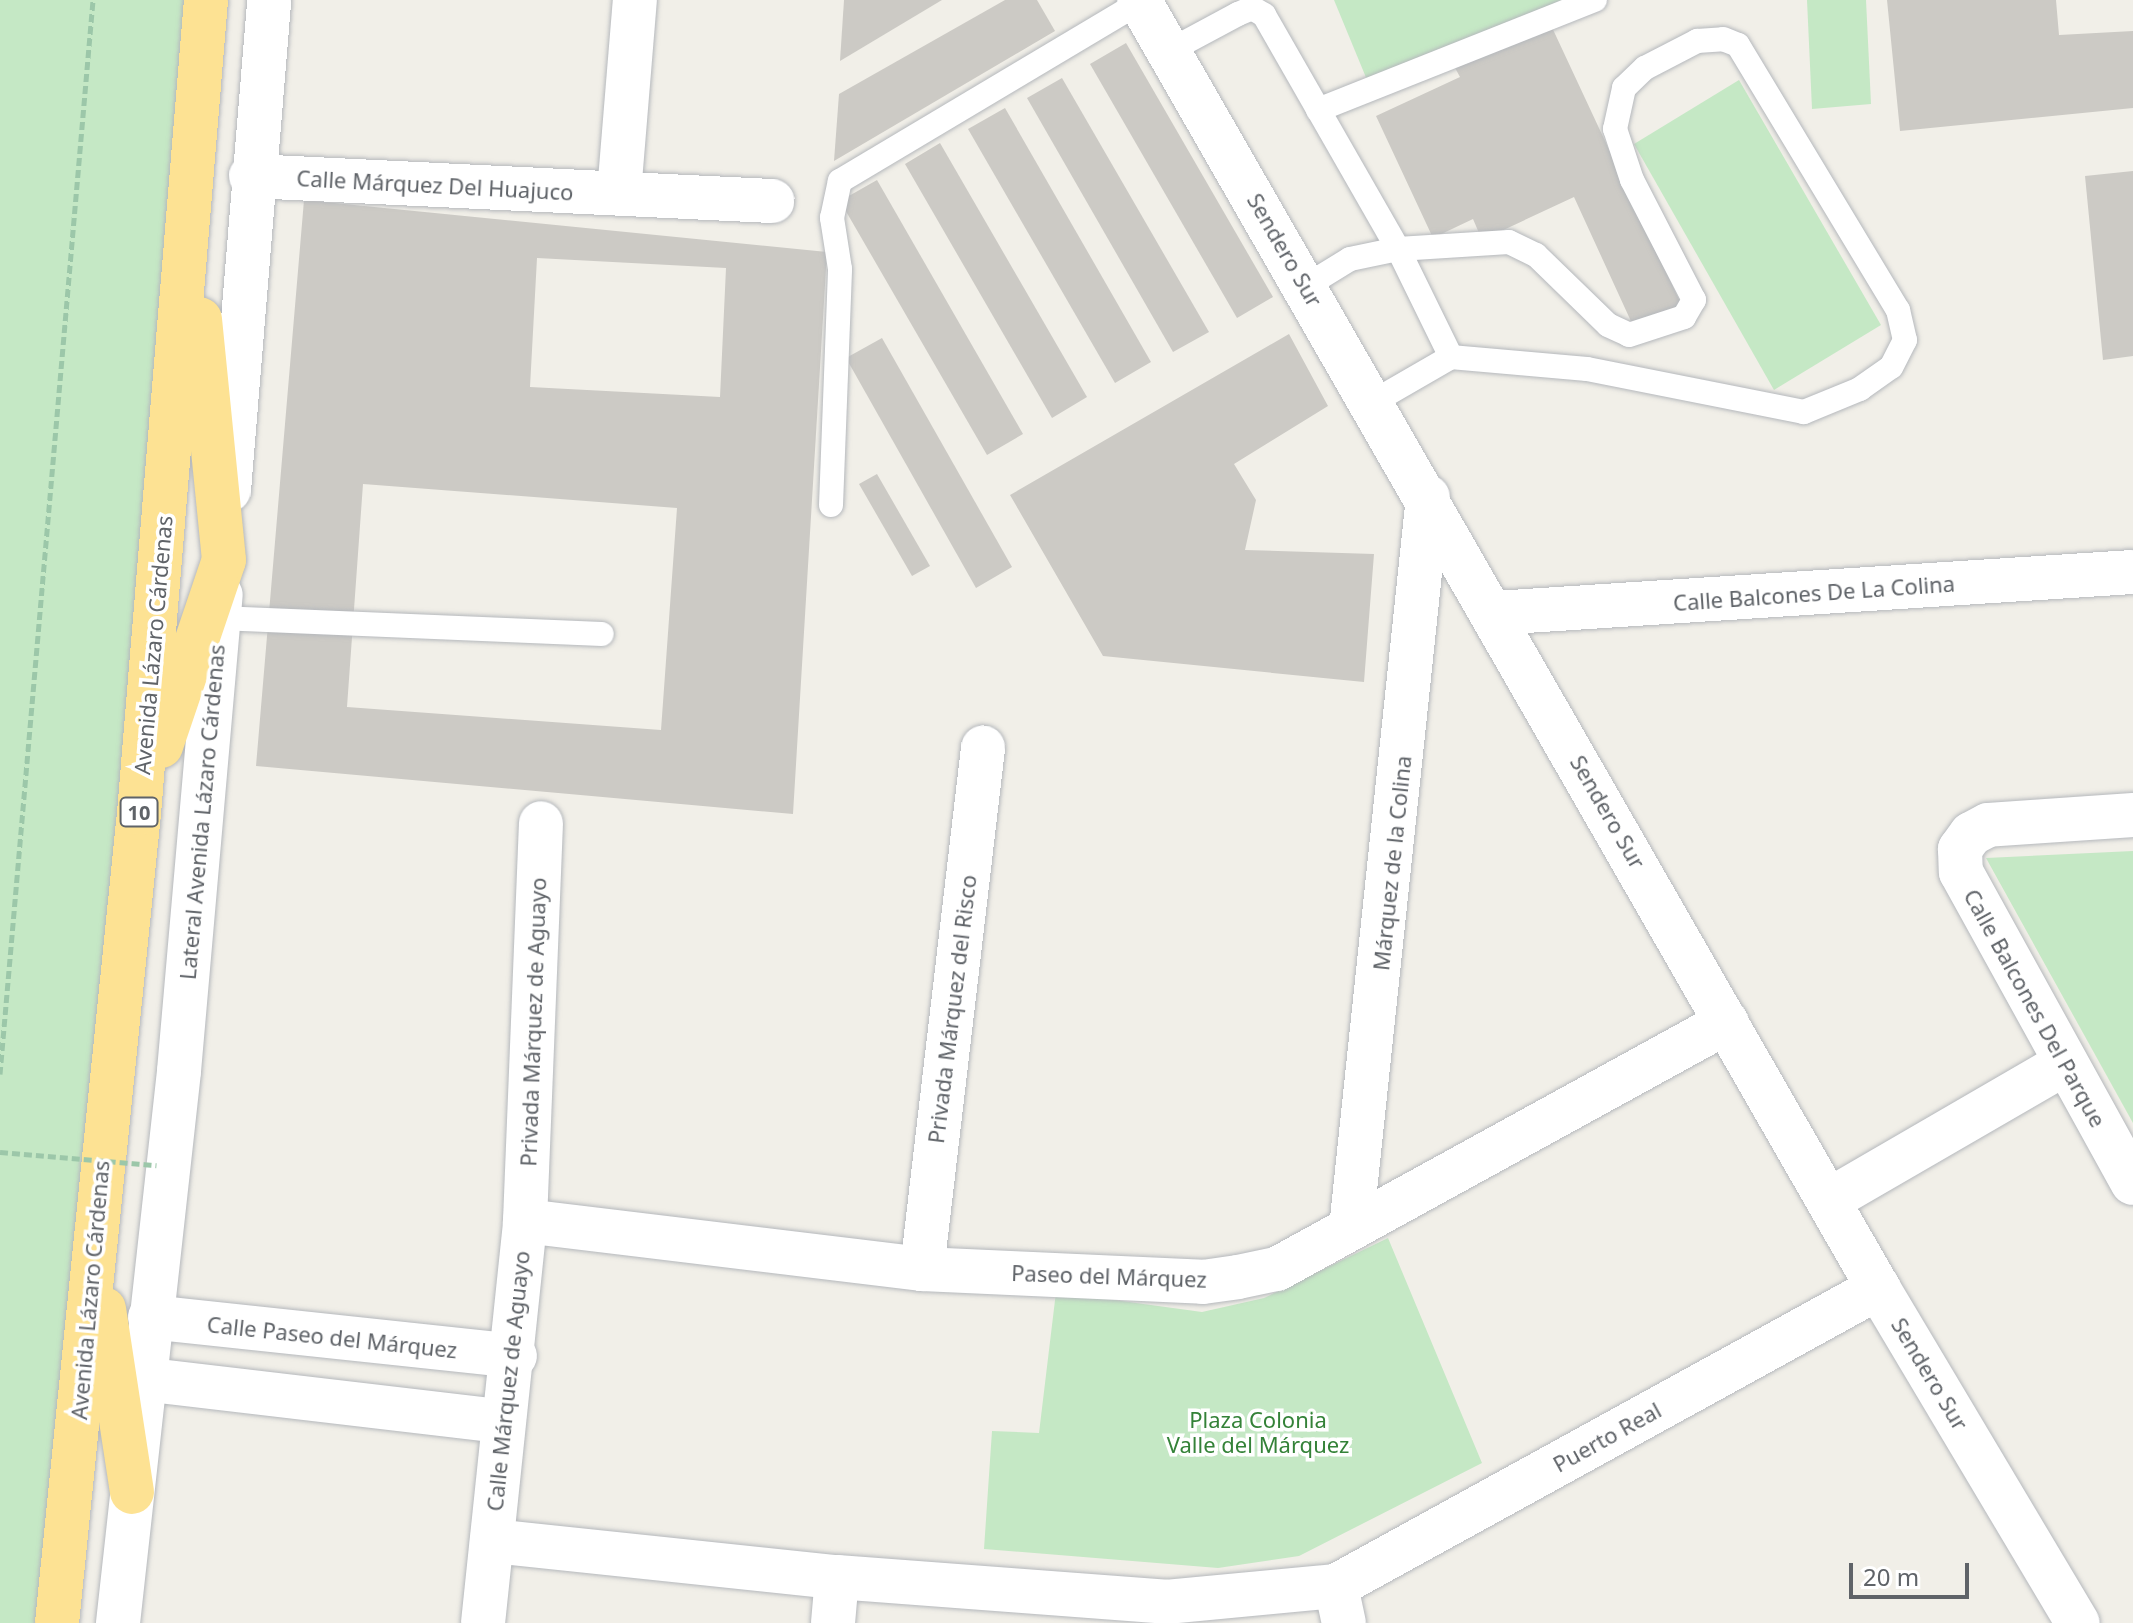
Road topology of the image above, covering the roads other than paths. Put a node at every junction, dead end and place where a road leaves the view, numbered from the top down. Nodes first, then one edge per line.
1 (206, 0) edge
2 (269, 0) edge
3 (635, 0) edge
4 (1595, 0) edge
5 (1140, 1) edge
6 (1169, 51) junction
7 (1318, 110) junction
8 (251, 176) junction
9 (619, 193) junction
10 (772, 201) dead end
11 (189, 211) junction
12 (1398, 249) junction
13 (1306, 286) junction
14 (1451, 357) junction
15 (1373, 402) junction
16 (1428, 497) junction
17 (831, 505) dead end
18 (224, 560) junction
19 (2133, 572) edge
20 (1495, 613) junction
21 (219, 618) junction
22 (602, 634) dead end
23 (983, 748) dead end
24 (139, 813) junction
25 (2133, 815) edge
26 (541, 823) dead end
27 (1727, 1022) junction
28 (2064, 1064) junction
29 (100, 1183) junction
30 (2133, 1183) edge
31 (1831, 1199) junction
32 (525, 1221) junction
33 (1351, 1228) junction
34 (922, 1269) junction
35 (1878, 1288) junction
36 (150, 1317) junction
37 (515, 1356) junction
38 (142, 1379) junction
39 (502, 1421) junction
40 (132, 1492) junction
41 (492, 1541) junction
42 (837, 1577) junction
43 (1340, 1605) edge
44 (1165, 1612) edge
45 (57, 1623) edge
46 (118, 1623) edge
47 (483, 1623) edge
48 (833, 1623) edge
49 (2078, 1623) edge

1 - 11 highway, Avenida Lázaro Cárdenas / 10
2 - 8 street, Lateral Avenida Lázaro Cárdenas
3 - 9 street
4 - 7 lane
5 - 6 street, Sendero Sur
5 - 17 lane
6 - 7 lane
6 - 13 street, Sendero Sur
7 - 12 lane
8 - 9 street, Calle Márquez Del Huajuco
8 - 18 street, Lateral Avenida Lázaro Cárdenas
9 - 10 street, Calle Márquez Del Huajuco
11 - 18 highway
11 - 24 highway, Avenida Lázaro Cárdenas / 10
12 - 13 lane
12 - 14 lane
12 - 14 lane
13 - 15 street, Sendero Sur
14 - 15 lane
15 - 16 street, Sendero Sur
16 - 20 street, Sendero Sur
16 - 33 street, Márquez de la Colina
18 - 21 street, Lateral Avenida Lázaro Cárdenas
18 - 24 highway
19 - 20 street, Calle Balcones De La Colina
20 - 27 street, Sendero Sur
21 - 22 lane
21 - 36 street, Lateral Avenida Lázaro Cárdenas
23 - 34 street, Privada Márquez del Risco
24 - 29 highway, Avenida Lázaro Cárdenas / 10
25 - 28 street, Calle Balcones Del Parque
26 - 32 street, Privada Márquez de Aguayo
27 - 31 street, Sendero Sur
27 - 33 street, Paseo del Márquez
28 - 30 street, Calle Balcones Del Parque
28 - 31 street
29 - 40 highway
29 - 45 highway, Avenida Lázaro Cárdenas / 10
31 - 35 street, Sendero Sur
32 - 34 street, Paseo del Márquez
32 - 37 street, Calle Márquez de Aguayo
33 - 34 street, Paseo del Márquez
35 - 43 street, Puerto Real
35 - 49 street, Sendero Sur
36 - 37 street, Calle Paseo del Márquez
36 - 38 street, Lateral Avenida Lázaro Cárdenas
37 - 39 street, Calle Márquez de Aguayo
38 - 39 street
38 - 40 street, Lateral Avenida Lázaro Cárdenas
39 - 41 street, Calle Márquez de Aguayo
40 - 46 street, Lateral Avenida Lázaro Cárdenas
41 - 42 street
41 - 47 street
42 - 44 street
42 - 48 street
43 - 44 street

